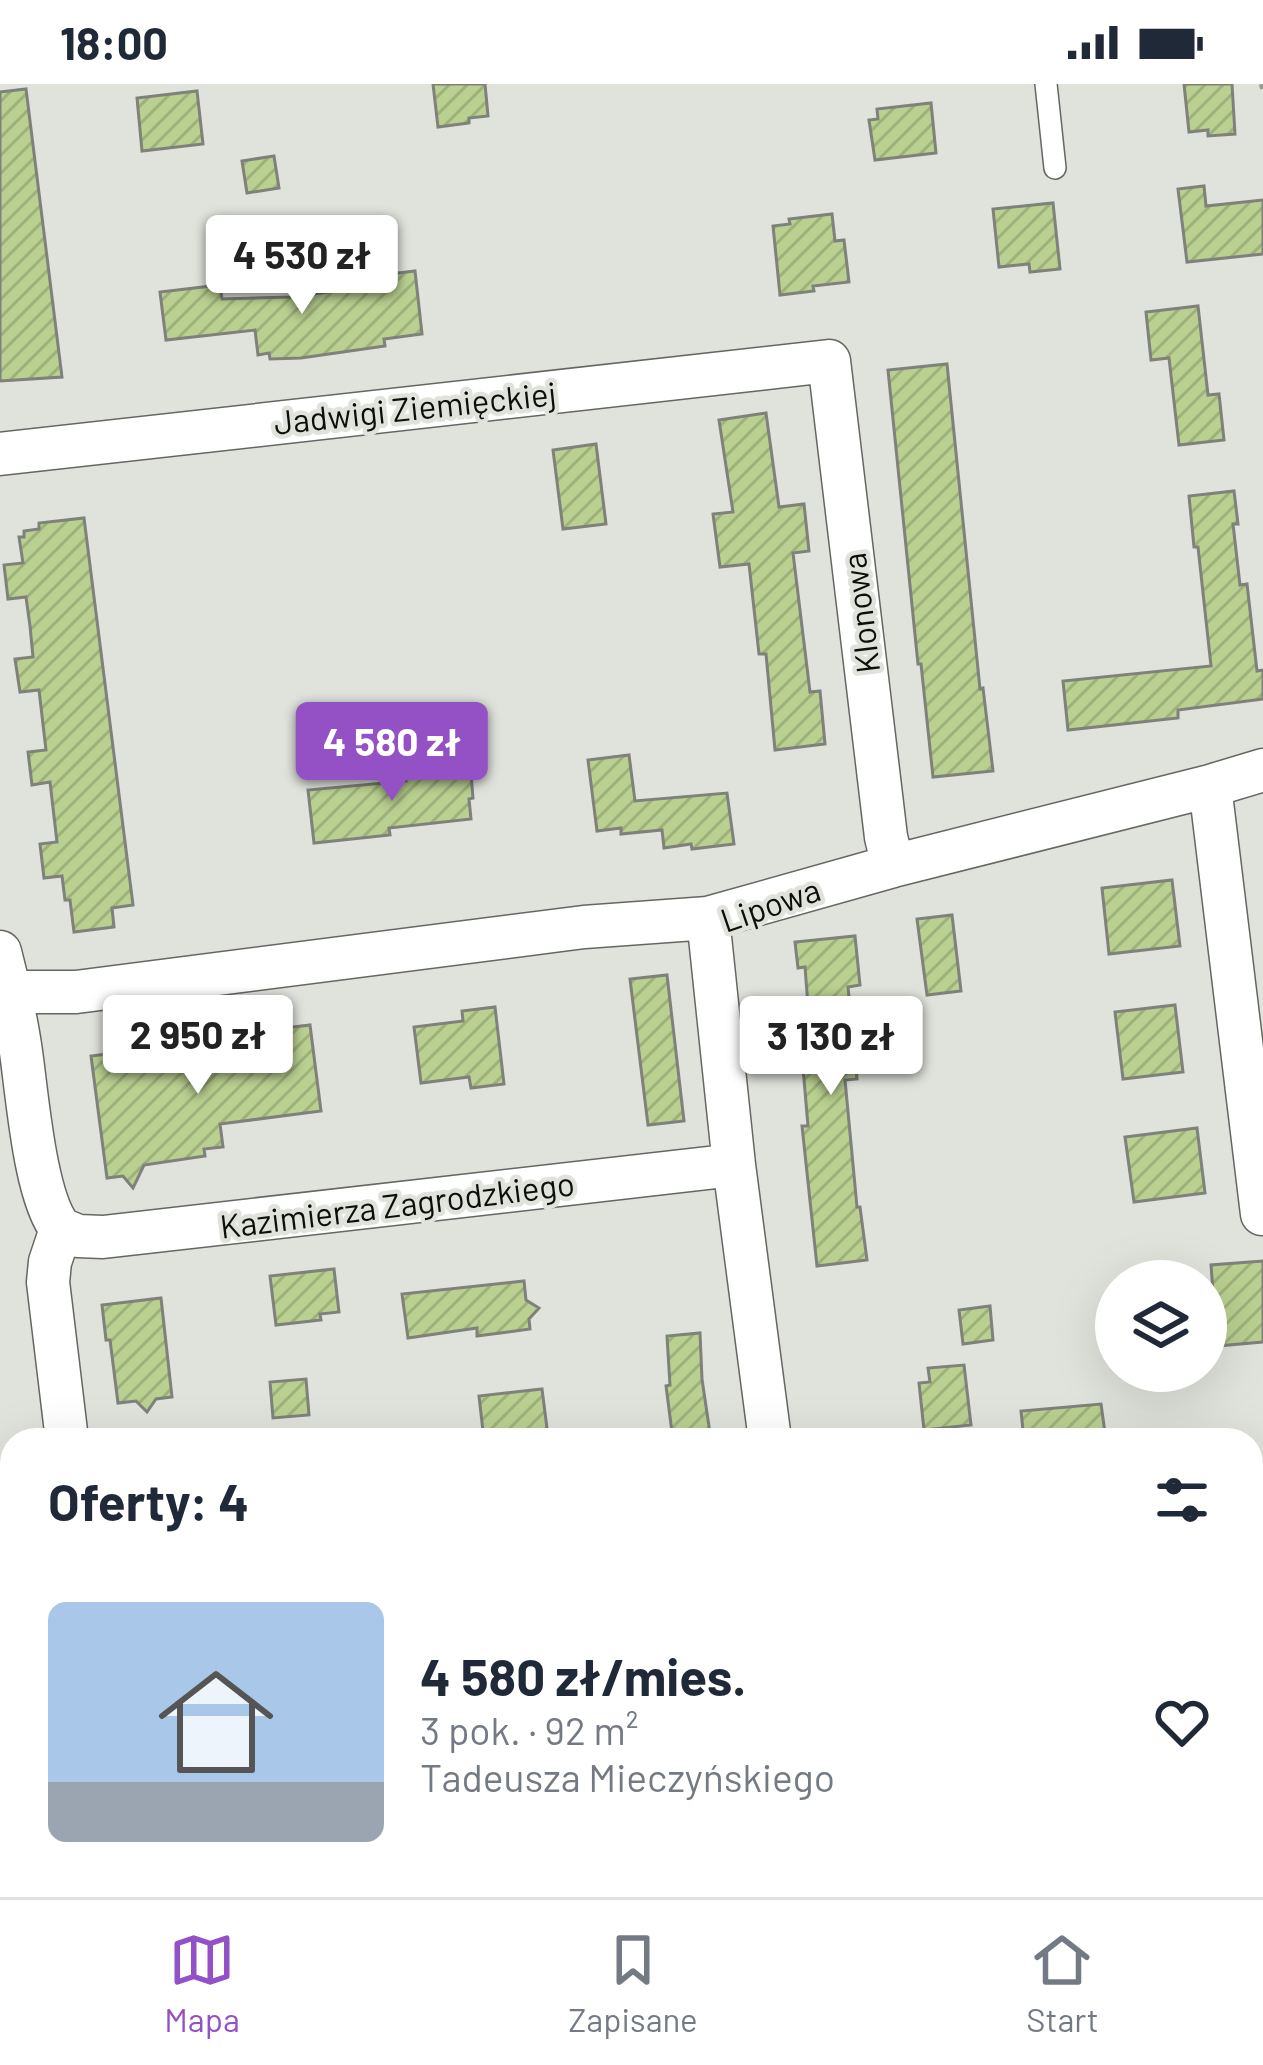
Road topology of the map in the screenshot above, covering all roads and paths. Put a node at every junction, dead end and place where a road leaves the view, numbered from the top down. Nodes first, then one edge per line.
1 (1046, 84) edge
2 (1055, 168) dead end
3 (830, 361) joint
4 (0, 454) edge
5 (1263, 770) edge
6 (1210, 786) junction
7 (893, 866) junction
8 (708, 918) junction
9 (0, 952) edge
10 (5, 992) edge
11 (734, 1165) junction
12 (1262, 1214) edge
13 (61, 1229) junction
14 (66, 1428) edge
15 (768, 1428) edge

1 - 2 lane
3 - 4 street, Jadwigi Ziemięckiej
3 - 7 street, Klonowa
5 - 6 street, Lipowa
6 - 7 street, Lipowa
6 - 12 street
7 - 8 street, Lipowa
8 - 10 street
8 - 11 street, Lipowa
9 - 10 street
10 - 13 street
11 - 13 street, Kazimierza Zagrodzkiego
11 - 15 street, Lipowa
13 - 14 street

